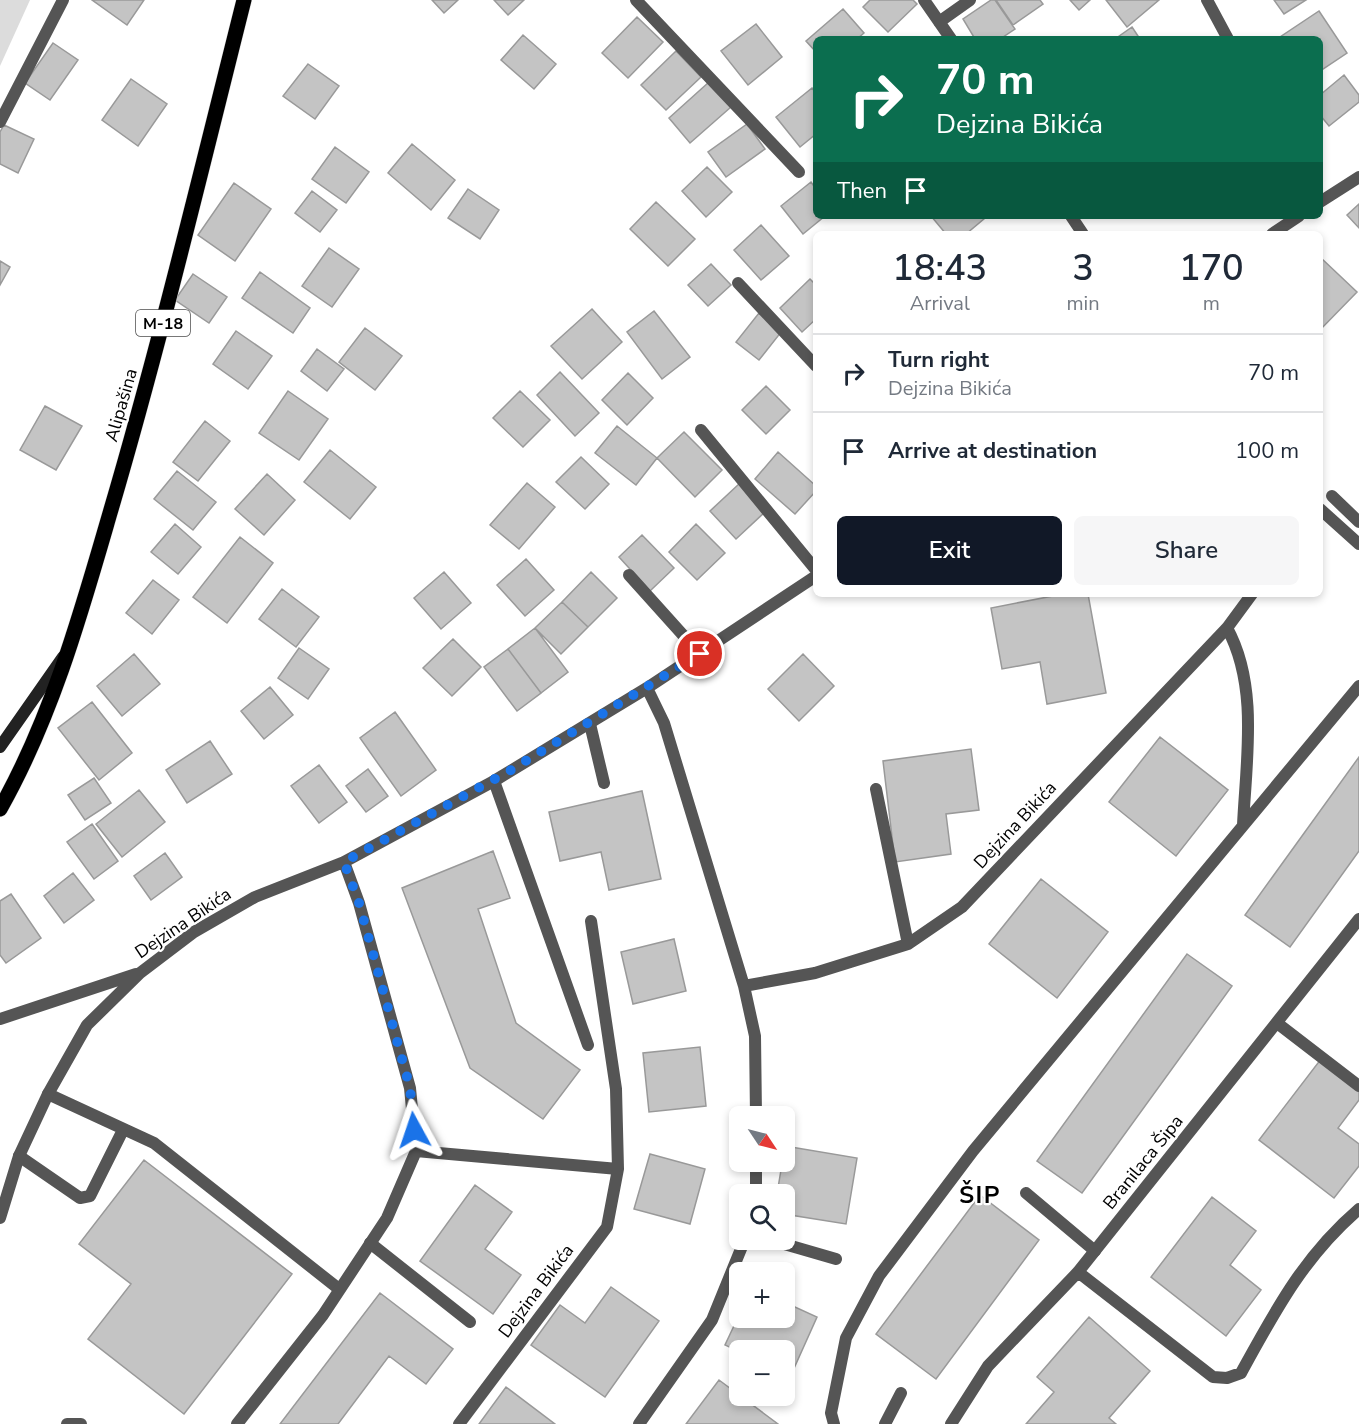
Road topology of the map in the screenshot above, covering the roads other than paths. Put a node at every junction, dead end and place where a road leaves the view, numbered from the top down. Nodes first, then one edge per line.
1 (63, 0) edge
2 (244, 0) edge
3 (636, 0) edge
4 (924, 0) edge
5 (970, 0) edge
6 (1207, 0) edge
7 (939, 22) junction
8 (949, 36) edge
9 (1226, 36) edge
10 (0, 122) edge
11 (799, 172) dead end
12 (1359, 177) edge
13 (1323, 199) edge
14 (1294, 219) edge
15 (1276, 231) edge
16 (738, 284) dead end
17 (813, 363) edge
18 (700, 430) dead end
19 (1332, 496) dead end
20 (1323, 512) edge
21 (1359, 522) edge
22 (1359, 544) edge
23 (813, 566) edge
24 (629, 575) dead end
25 (813, 578) edge
26 (1250, 597) edge
27 (1227, 628) junction
28 (72, 644) junction
29 (700, 654) junction
30 (1359, 686) edge
31 (647, 688) junction
32 (590, 724) junction
33 (0, 747) edge
34 (494, 781) junction
35 (604, 783) dead end
36 (876, 789) dead end
37 (0, 809) edge
38 (1244, 825) junction
39 (344, 862) junction
40 (1359, 919) edge
41 (591, 921) dead end
42 (908, 944) junction
43 (140, 973) junction
44 (744, 986) junction
45 (0, 1019) edge
46 (1277, 1023) junction
47 (588, 1045) dead end
48 (1359, 1086) edge
49 (48, 1094) junction
50 (756, 1106) edge
51 (123, 1130) junction
52 (416, 1151) junction
53 (19, 1156) junction
54 (618, 1169) junction
55 (1026, 1193) dead end
56 (1359, 1209) edge
57 (0, 1218) edge
58 (370, 1243) junction
59 (795, 1247) edge
60 (741, 1250) edge
61 (1095, 1251) junction
62 (836, 1259) dead end
63 (1077, 1272) junction
64 (339, 1289) junction
65 (470, 1322) dead end
66 (901, 1393) dead end
67 (67, 1424) edge
68 (81, 1424) edge
69 (237, 1424) edge
70 (459, 1424) edge
71 (639, 1424) edge
72 (834, 1424) edge
73 (885, 1424) edge
74 (951, 1424) edge

1 - 10 street
2 - 28 main road, Alipašina / M-18
3 - 11 street
4 - 7 street
5 - 7 street
6 - 9 street
7 - 8 street
12 - 13 street
14 - 15 street
16 - 17 street
18 - 23 street
19 - 21 street
20 - 22 street
24 - 29 street
25 - 29 street, Dejzina Bikića
26 - 27 street, Dejzina Bikića
27 - 38 street
27 - 42 street, Dejzina Bikića
28 - 33 street
28 - 37 main road, Alipašina / M-18
29 - 31 street, Dejzina Bikića
30 - 38 street
31 - 32 street, Dejzina Bikića
31 - 44 street
32 - 34 street, Dejzina Bikića
32 - 35 street
34 - 39 street, Dejzina Bikića
34 - 47 street
36 - 42 street
38 - 72 street
39 - 43 street, Dejzina Bikića
39 - 52 street
40 - 46 street, Branilaca Šipa
41 - 54 street, Dejzina Bikića
42 - 44 street, Dejzina Bikića
43 - 45 street
43 - 49 street, Dejzina Bikića
44 - 50 street
46 - 48 street
46 - 61 street, Branilaca Šipa
49 - 51 street
49 - 53 street, Dejzina Bikića
51 - 53 street
51 - 64 street
52 - 54 street
52 - 58 street
53 - 57 street, Dejzina Bikića
54 - 70 street, Dejzina Bikića
55 - 61 street
56 - 63 street
58 - 64 street
58 - 65 street
59 - 62 street
60 - 71 street
61 - 63 street, Branilaca Šipa
63 - 74 street, Branilaca Šipa
64 - 69 street
66 - 73 street
67 - 68 street

